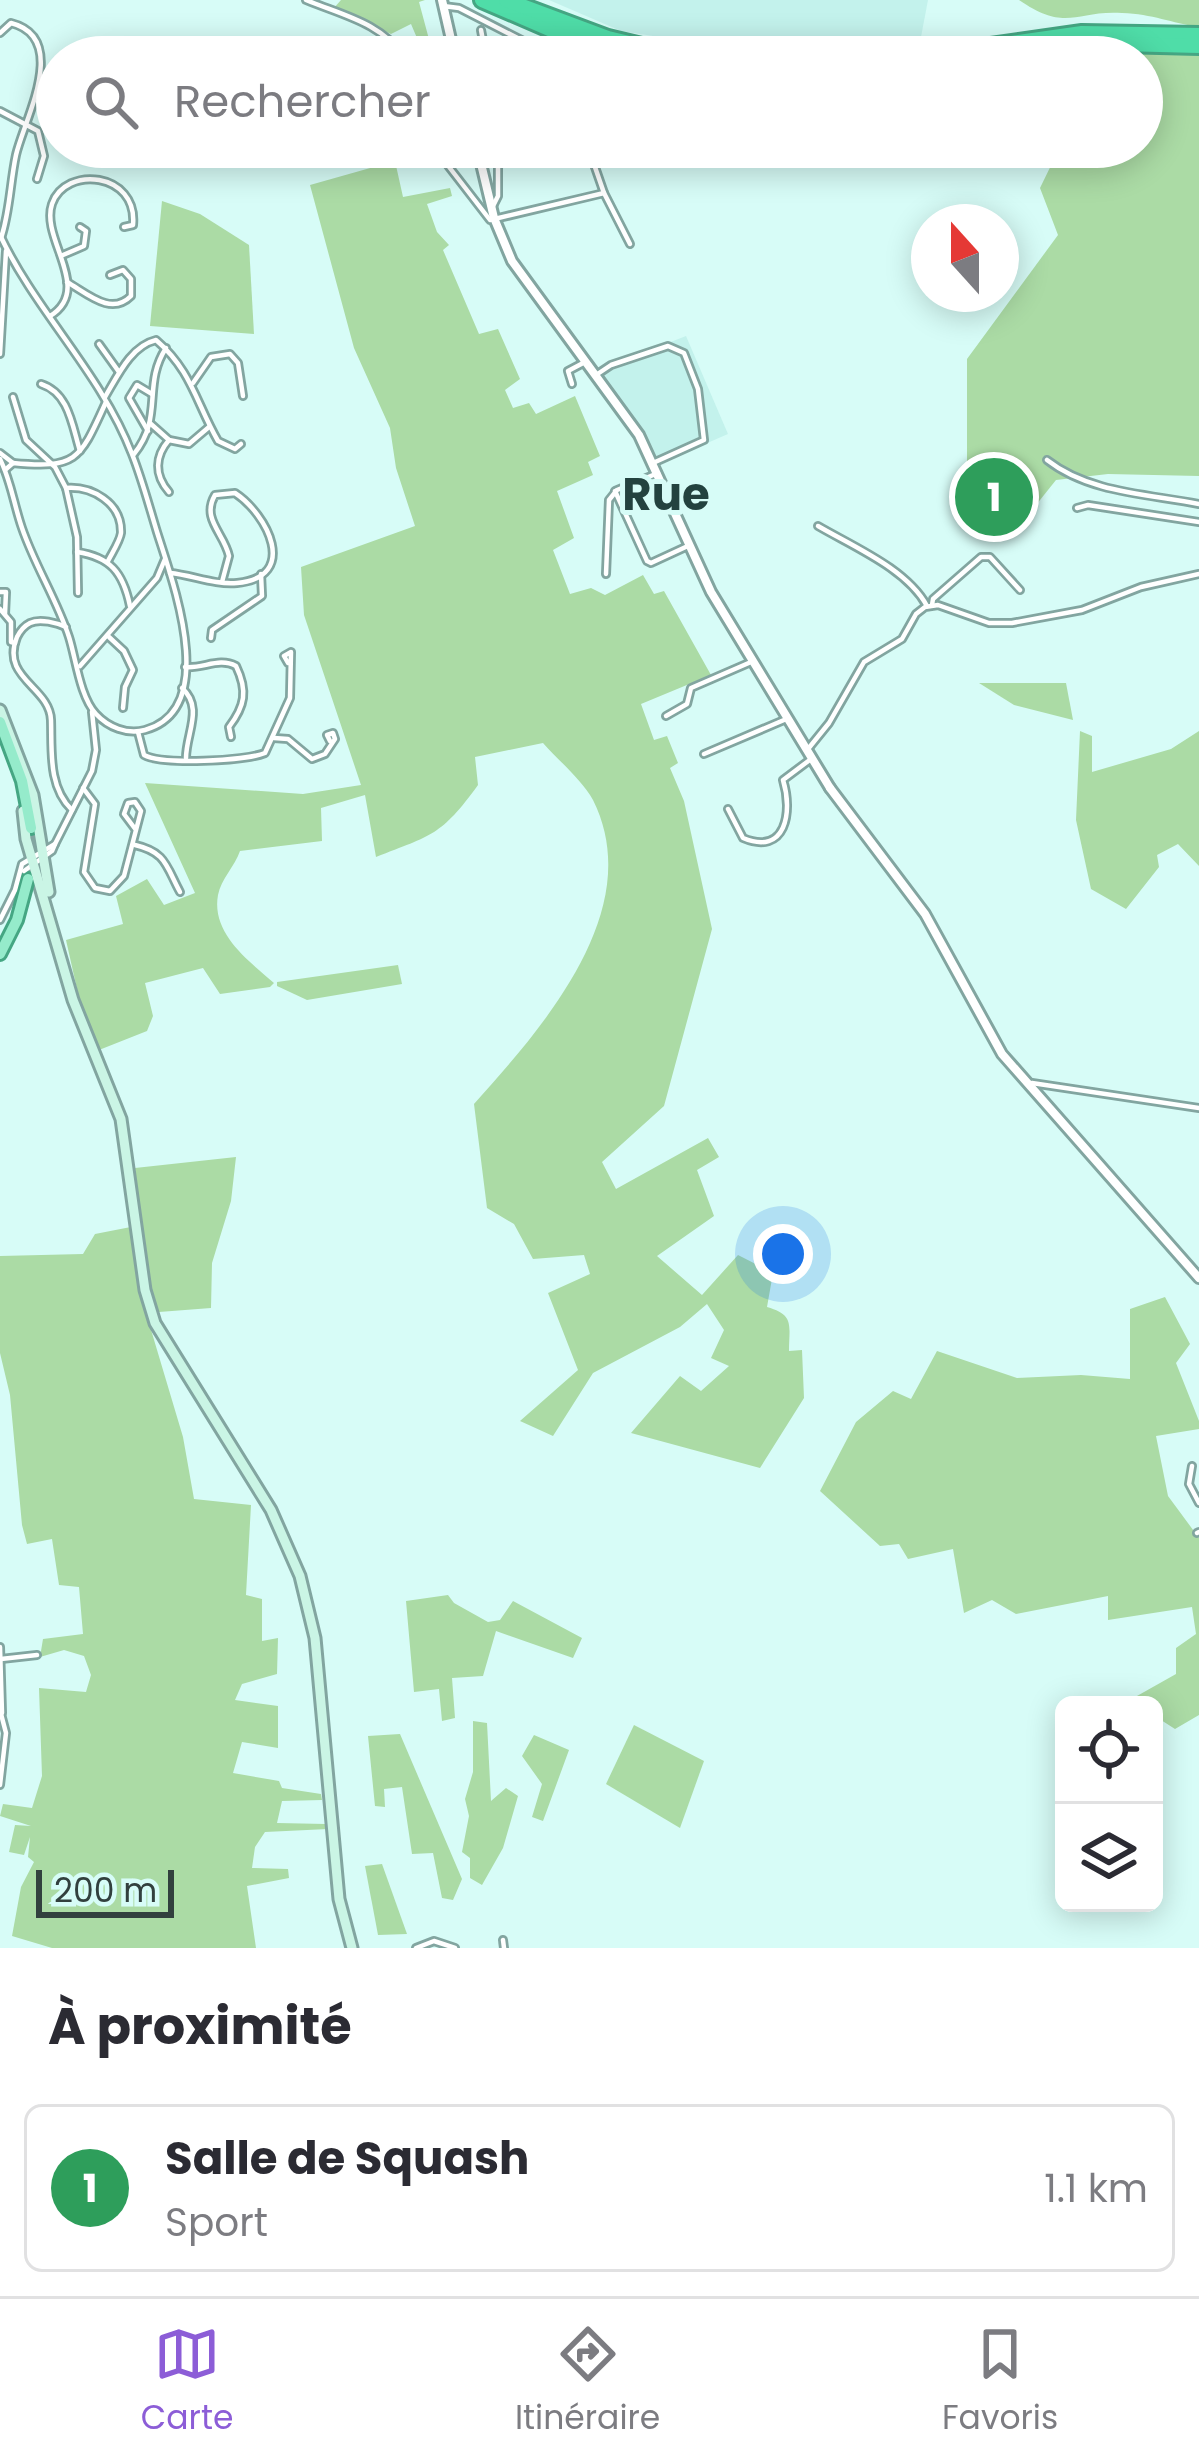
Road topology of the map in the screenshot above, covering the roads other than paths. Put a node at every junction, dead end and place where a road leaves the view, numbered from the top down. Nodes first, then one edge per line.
1 (306, 0) edge
2 (482, 0) edge
3 (506, 0) edge
4 (443, 3) edge
5 (481, 30) dead end
6 (0, 32) edge
7 (1199, 35) edge
8 (385, 36) edge
9 (450, 36) edge
10 (482, 36) edge
11 (512, 36) edge
12 (567, 36) edge
13 (603, 36) edge
14 (1061, 36) edge
15 (1163, 45) edge
16 (36, 46) edge
17 (1199, 46) edge
18 (36, 100) edge
19 (0, 111) edge
20 (26, 124) junction
21 (36, 130) edge
22 (40, 168) edge
23 (452, 168) edge
24 (481, 168) edge
25 (498, 168) edge
26 (595, 168) edge
27 (37, 179) dead end
28 (604, 194) junction
29 (493, 214) junction
30 (124, 226) dead end
31 (80, 227) dead end
32 (1, 236) edge
33 (630, 244) dead end
34 (3, 251) edge
35 (63, 255) junction
36 (110, 275) dead end
37 (67, 282) junction
38 (50, 316) junction
39 (1, 322) edge
40 (99, 344) dead end
41 (166, 348) junction
42 (0, 354) edge
43 (585, 362) junction
44 (119, 372) junction
45 (596, 375) junction
46 (193, 383) junction
47 (40, 384) dead end
48 (572, 384) dead end
49 (152, 394) junction
50 (243, 396) dead end
51 (13, 397) dead end
52 (106, 398) junction
53 (100, 415) junction
54 (115, 415) junction
55 (209, 427) junction
56 (149, 428) junction
57 (169, 440) junction
58 (241, 444) dead end
59 (80, 451) junction
60 (133, 454) junction
61 (0, 456) edge
62 (1047, 460) dead end
63 (13, 463) junction
64 (653, 463) junction
65 (55, 467) junction
66 (5, 470) junction
67 (658, 473) junction
68 (66, 488) junction
69 (615, 491) junction
70 (170, 492) dead end
71 (1199, 504) edge
72 (1077, 508) dead end
73 (1199, 522) edge
74 (818, 526) dead end
75 (690, 545) junction
76 (76, 552) junction
77 (165, 559) junction
78 (108, 561) junction
79 (170, 574) junction
80 (262, 574) junction
81 (606, 574) dead end
82 (1199, 574) edge
83 (157, 578) junction
84 (222, 582) junction
85 (1020, 590) dead end
86 (0, 592) edge
87 (78, 593) dead end
88 (929, 606) junction
89 (130, 608) junction
90 (2, 611) edge
91 (62, 623) junction
92 (109, 637) junction
93 (211, 638) dead end
94 (2, 641) edge
95 (13, 642) junction
96 (751, 662) junction
97 (288, 663) dead end
98 (79, 666) junction
99 (185, 667) junction
100 (182, 688) junction
101 (123, 708) dead end
102 (0, 710) edge
103 (92, 710) junction
104 (666, 716) dead end
105 (0, 722) edge
106 (788, 723) junction
107 (108, 725) junction
108 (138, 732) junction
109 (0, 734) edge
110 (96, 734) junction
111 (231, 737) dead end
112 (274, 738) junction
113 (330, 741) dead end
114 (806, 748) junction
115 (704, 754) dead end
116 (186, 758) junction
117 (83, 788) junction
118 (728, 809) dead end
119 (72, 810) junction
120 (136, 830) dead end
121 (28, 834) junction
122 (135, 845) junction
123 (32, 865) junction
124 (180, 892) dead end
125 (0, 920) edge
126 (0, 954) edge
127 (1026, 1082) junction
128 (1199, 1108) edge
129 (1199, 1278) edge
130 (1192, 1466) dead end
131 (1199, 1503) edge
132 (0, 1647) edge
133 (37, 1654) dead end
134 (2, 1659) edge
135 (1, 1712) edge
136 (0, 1785) edge
137 (350, 1943) edge
138 (416, 1948) edge
139 (455, 1948) edge

1 - 8 street
2 - 12 highway
3 - 13 highway
4 - 9 street
4 - 11 street
5 - 10 street
6 - 16 street
7 - 14 highway
15 - 17 highway
18 - 20 street
19 - 20 street
20 - 21 street
20 - 32 street
22 - 27 street
23 - 29 street
24 - 29 street
25 - 29 street
26 - 28 street
28 - 29 street
28 - 33 street
29 - 43 street
30 - 35 street
31 - 35 street
32 - 34 street
34 - 38 street
34 - 39 street
35 - 37 street
36 - 37 street
37 - 38 street
38 - 52 street
39 - 42 street
40 - 44 street
41 - 44 street
41 - 46 street
41 - 49 street
43 - 45 street
43 - 48 street
44 - 52 street
45 - 64 street
45 - 64 street
46 - 50 street
46 - 55 street
47 - 59 street
49 - 56 street
49 - 56 street
51 - 65 street
52 - 53 street
52 - 54 street
53 - 54 street
53 - 59 street
54 - 60 street
55 - 57 street
55 - 58 street
56 - 57 street
56 - 60 street
57 - 70 street
59 - 65 street
60 - 77 street
61 - 63 street
61 - 66 street
62 - 71 street
63 - 65 street
63 - 66 street
64 - 67 street
65 - 68 street
66 - 91 street
67 - 69 street
67 - 75 street
68 - 76 street
68 - 78 street
69 - 75 street
69 - 81 street
72 - 73 street
74 - 88 street
75 - 96 street
76 - 78 street
76 - 87 street
77 - 79 street
77 - 83 street
78 - 89 street
79 - 83 street
79 - 84 street
79 - 99 street
80 - 84 street
80 - 84 street
80 - 93 street
82 - 88 street
83 - 89 street
85 - 88 street
86 - 90 street
88 - 114 street
89 - 92 street
90 - 95 street
91 - 95 street
91 - 98 street
92 - 98 street
92 - 101 street
94 - 95 street
95 - 119 street
96 - 104 street
96 - 106 street
97 - 112 street
98 - 103 street
99 - 100 street
99 - 111 street
100 - 108 street
100 - 116 street
102 - 123 main road
103 - 107 street
103 - 110 street
105 - 121 main road
106 - 114 street
106 - 115 street
107 - 108 street
107 - 110 street
108 - 116 street
109 - 121 main road
110 - 117 street
112 - 113 street
112 - 116 street
114 - 118 street
114 - 127 street
117 - 119 street
117 - 122 street
119 - 123 street
120 - 122 street
121 - 123 main road
122 - 124 street
123 - 125 street
123 - 126 main road
123 - 137 main road
127 - 128 street
127 - 129 street
130 - 131 street
132 - 134 street
133 - 134 street
134 - 135 street
135 - 136 street
138 - 139 street

